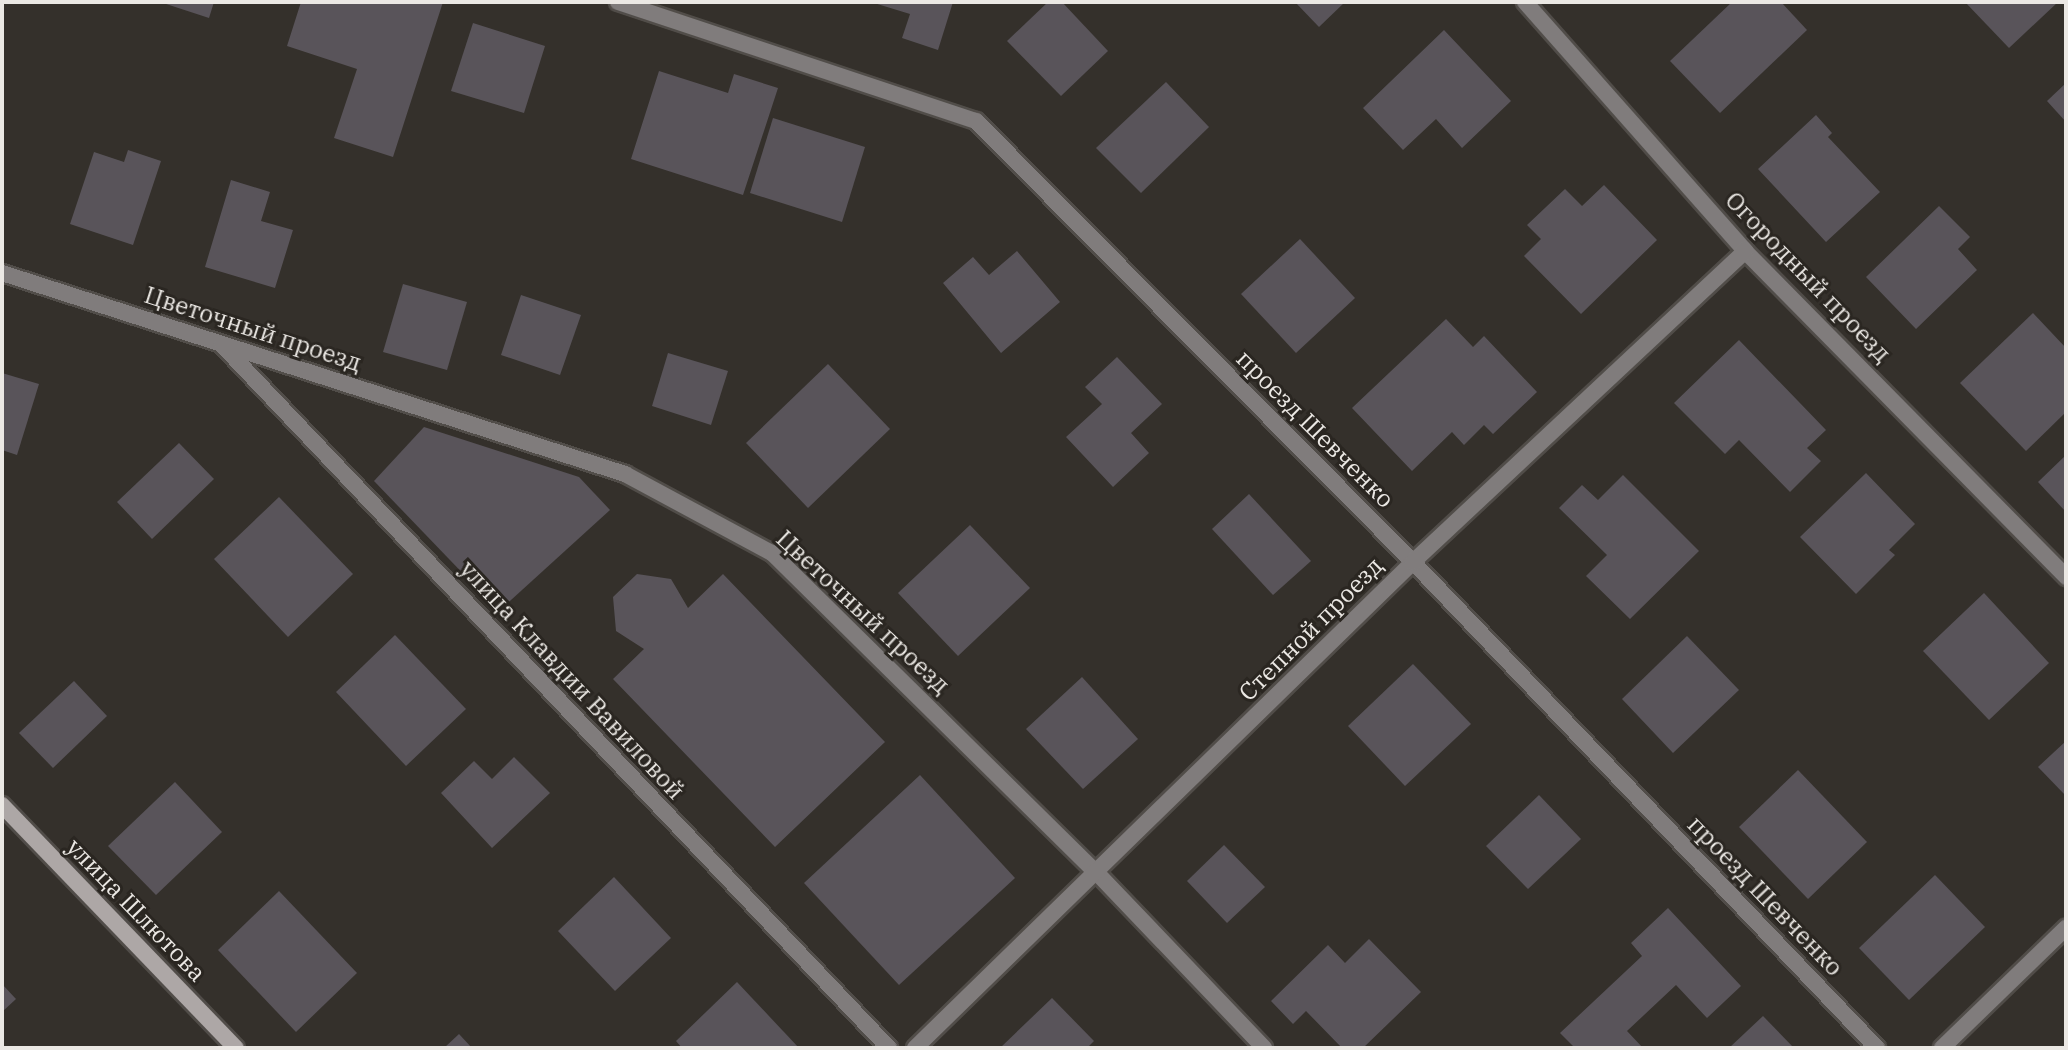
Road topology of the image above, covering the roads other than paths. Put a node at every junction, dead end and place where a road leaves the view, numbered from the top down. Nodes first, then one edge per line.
1 (618, 2) edge
2 (1525, 2) edge
3 (1745, 251) junction
4 (2, 273) edge
5 (221, 344) junction
6 (1413, 562) junction
7 (2066, 577) edge
8 (2, 805) edge
9 (1097, 873) junction
10 (2066, 928) edge
11 (236, 1048) edge
12 (889, 1048) edge
13 (915, 1048) edge
14 (1264, 1048) edge
15 (1877, 1048) edge
16 (1942, 1048) edge

1 - 6 street, проезд Шевченко
2 - 3 street, Огородный проезд
3 - 6 street, Степной проезд
3 - 7 street, Огородный проезд
4 - 5 street, Цветочный проезд
5 - 9 street, Цветочный проезд
5 - 12 street, улица Клавдии Вавиловой
6 - 9 street, Степной проезд
6 - 15 street, проезд Шевченко
8 - 11 main road, улица Шлютова
9 - 13 street, Степной проезд
9 - 14 street, Цветочный проезд
10 - 16 street

